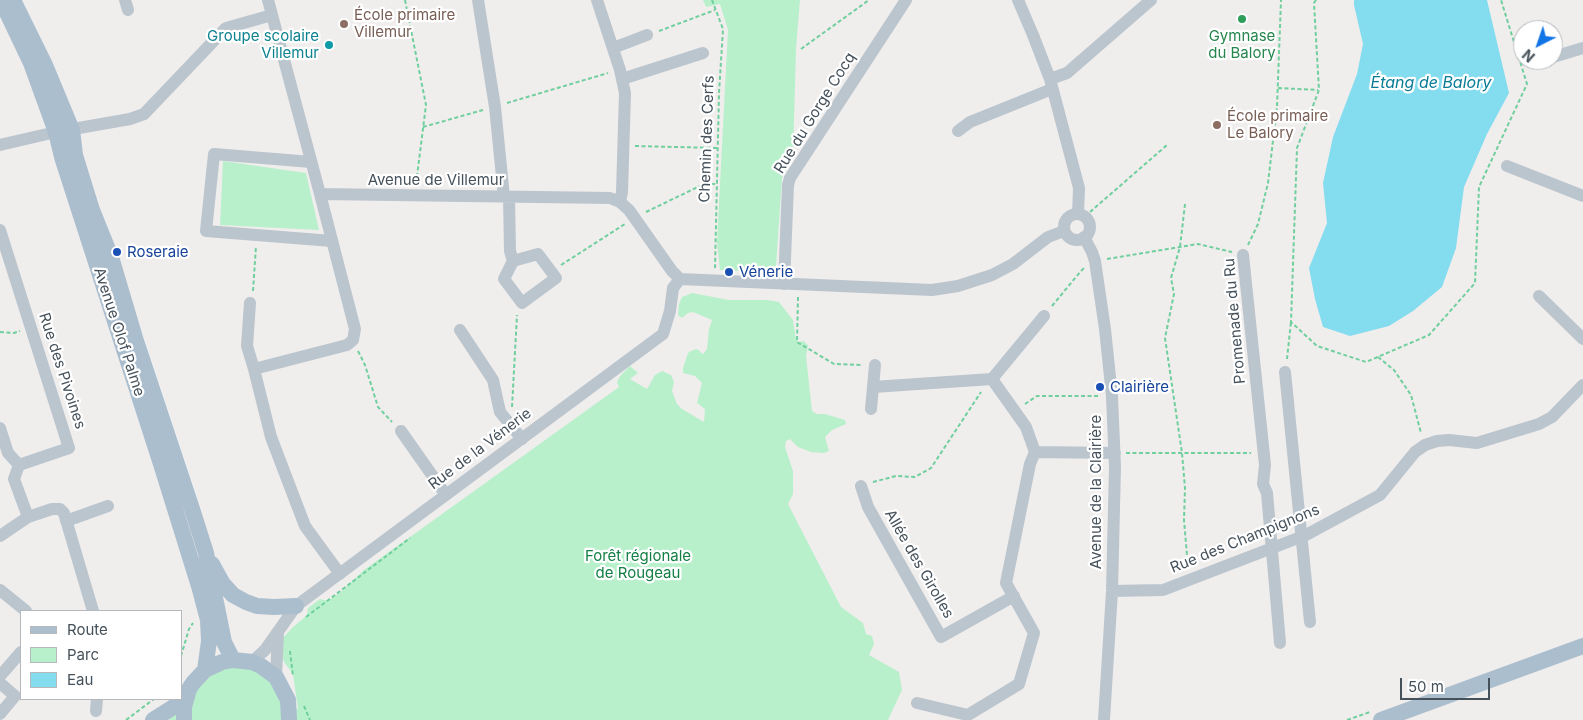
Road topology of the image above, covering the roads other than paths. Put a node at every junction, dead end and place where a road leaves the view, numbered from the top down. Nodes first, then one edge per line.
1 (1, 0) edge
2 (13, 0) edge
3 (268, 0) edge
4 (478, 0) edge
5 (597, 0) edge
6 (906, 0) edge
7 (1018, 0) edge
8 (1152, 0) edge
9 (272, 15) junction
10 (648, 35) road end
11 (613, 48) junction
12 (1583, 48) edge
13 (704, 53) dead end
14 (1563, 54) edge
15 (621, 74) junction
16 (1051, 84) junction
17 (64, 131) junction
18 (958, 131) dead end
19 (0, 145) edge
20 (311, 162) junction
21 (1508, 166) dead end
22 (320, 194) junction
23 (1583, 196) edge
24 (506, 197) junction
25 (620, 202) junction
26 (1082, 216) junction
27 (0, 230) edge
28 (1064, 231) junction
29 (1084, 238) junction
30 (332, 242) junction
31 (1243, 255) road end
32 (513, 260) junction
33 (680, 279) junction
34 (784, 284) junction
35 (1539, 296) dead end
36 (250, 303) road end
37 (1044, 316) road end
38 (460, 330) dead end
39 (1583, 339) edge
40 (875, 365) road end
41 (254, 369) junction
42 (1286, 372) road end
43 (992, 378) junction
44 (1583, 385) edge
45 (873, 387) junction
46 (871, 409) dead end
47 (0, 428) edge
48 (401, 430) road end
49 (522, 439) junction
50 (1035, 452) junction
51 (1115, 453) junction
52 (19, 465) junction
53 (861, 486) road end
54 (446, 495) junction
55 (108, 506) dead end
56 (28, 517) junction
57 (66, 521) junction
58 (0, 536) edge
59 (1302, 536) junction
60 (1272, 548) junction
61 (206, 553) junction
62 (340, 574) junction
63 (0, 590) edge
64 (1112, 591) junction
65 (1014, 596) junction
66 (25, 610) edge
67 (93, 610) edge
68 (299, 612) junction
69 (1310, 622) dead end
70 (278, 632) junction
71 (1280, 643) dead end
72 (1583, 646) edge
73 (20, 653) edge
74 (233, 660) junction
75 (252, 662) junction
76 (205, 670) junction
77 (0, 676) edge
78 (276, 677) junction
79 (0, 683) edge
80 (184, 695) edge
81 (180, 700) edge
82 (917, 703) dead end
83 (0, 714) edge
84 (294, 715) edge
85 (152, 720) edge
86 (184, 720) edge
87 (1104, 720) edge
88 (1381, 720) edge

1 - 17 main road, Avenue Olof Palme
2 - 17 main road, Avenue Olof Palme
3 - 9 street
4 - 24 street
5 - 11 street
6 - 34 street, Rue du Gorge Cocq
7 - 16 street
8 - 16 street
9 - 17 street
9 - 20 street
10 - 11 street
11 - 15 street
12 - 14 street
13 - 15 street
15 - 25 street
16 - 18 street
16 - 26 street
17 - 19 street
17 - 61 main road, Avenue Olof Palme
17 - 76 main road, Avenue Olof Palme
20 - 22 street
20 - 30 street
21 - 23 street
22 - 24 street, Avenue de Villemur
22 - 30 street
24 - 25 street, Avenue de Villemur
24 - 32 street
25 - 33 street
26 - 28 street
26 - 29 street
27 - 52 street, Rue des Pivoines
28 - 29 street
28 - 34 street
29 - 51 street, Avenue de la Clairière
30 - 41 street
31 - 60 street, Promenade du Ru
32 - 32 street
33 - 34 street
33 - 49 street, Rue de la Vénerie
35 - 39 street
36 - 41 street
37 - 43 street
38 - 49 street
40 - 45 street
41 - 62 street
42 - 59 street
43 - 45 street
43 - 50 street
44 - 59 street, Rue des Champignons
45 - 46 street
47 - 52 street
48 - 54 street
49 - 54 street, Rue de la Vénerie
50 - 51 street
50 - 65 street
51 - 64 street, Avenue de la Clairière
52 - 56 street
53 - 65 street, Allée des Girolles
54 - 62 street, Rue de la Vénerie
55 - 57 street
56 - 57 street
56 - 58 street
57 - 67 street
59 - 60 street, Rue des Champignons
59 - 69 street
60 - 64 street, Rue des Champignons
60 - 71 street, Promenade du Ru
61 - 68 main road
61 - 74 main road, Avenue Olof Palme
62 - 68 street, Rue de la Vénerie
63 - 66 street
64 - 87 street, Avenue de la Clairière
65 - 82 street
68 - 70 street, Rue de la Vénerie
70 - 75 street, Rue de la Vénerie
70 - 78 street
72 - 88 main road
73 - 77 street
74 - 75 main road
74 - 76 main road
75 - 78 main road
76 - 80 main road
78 - 84 main road
79 - 83 street
80 - 86 main road
81 - 85 main road

